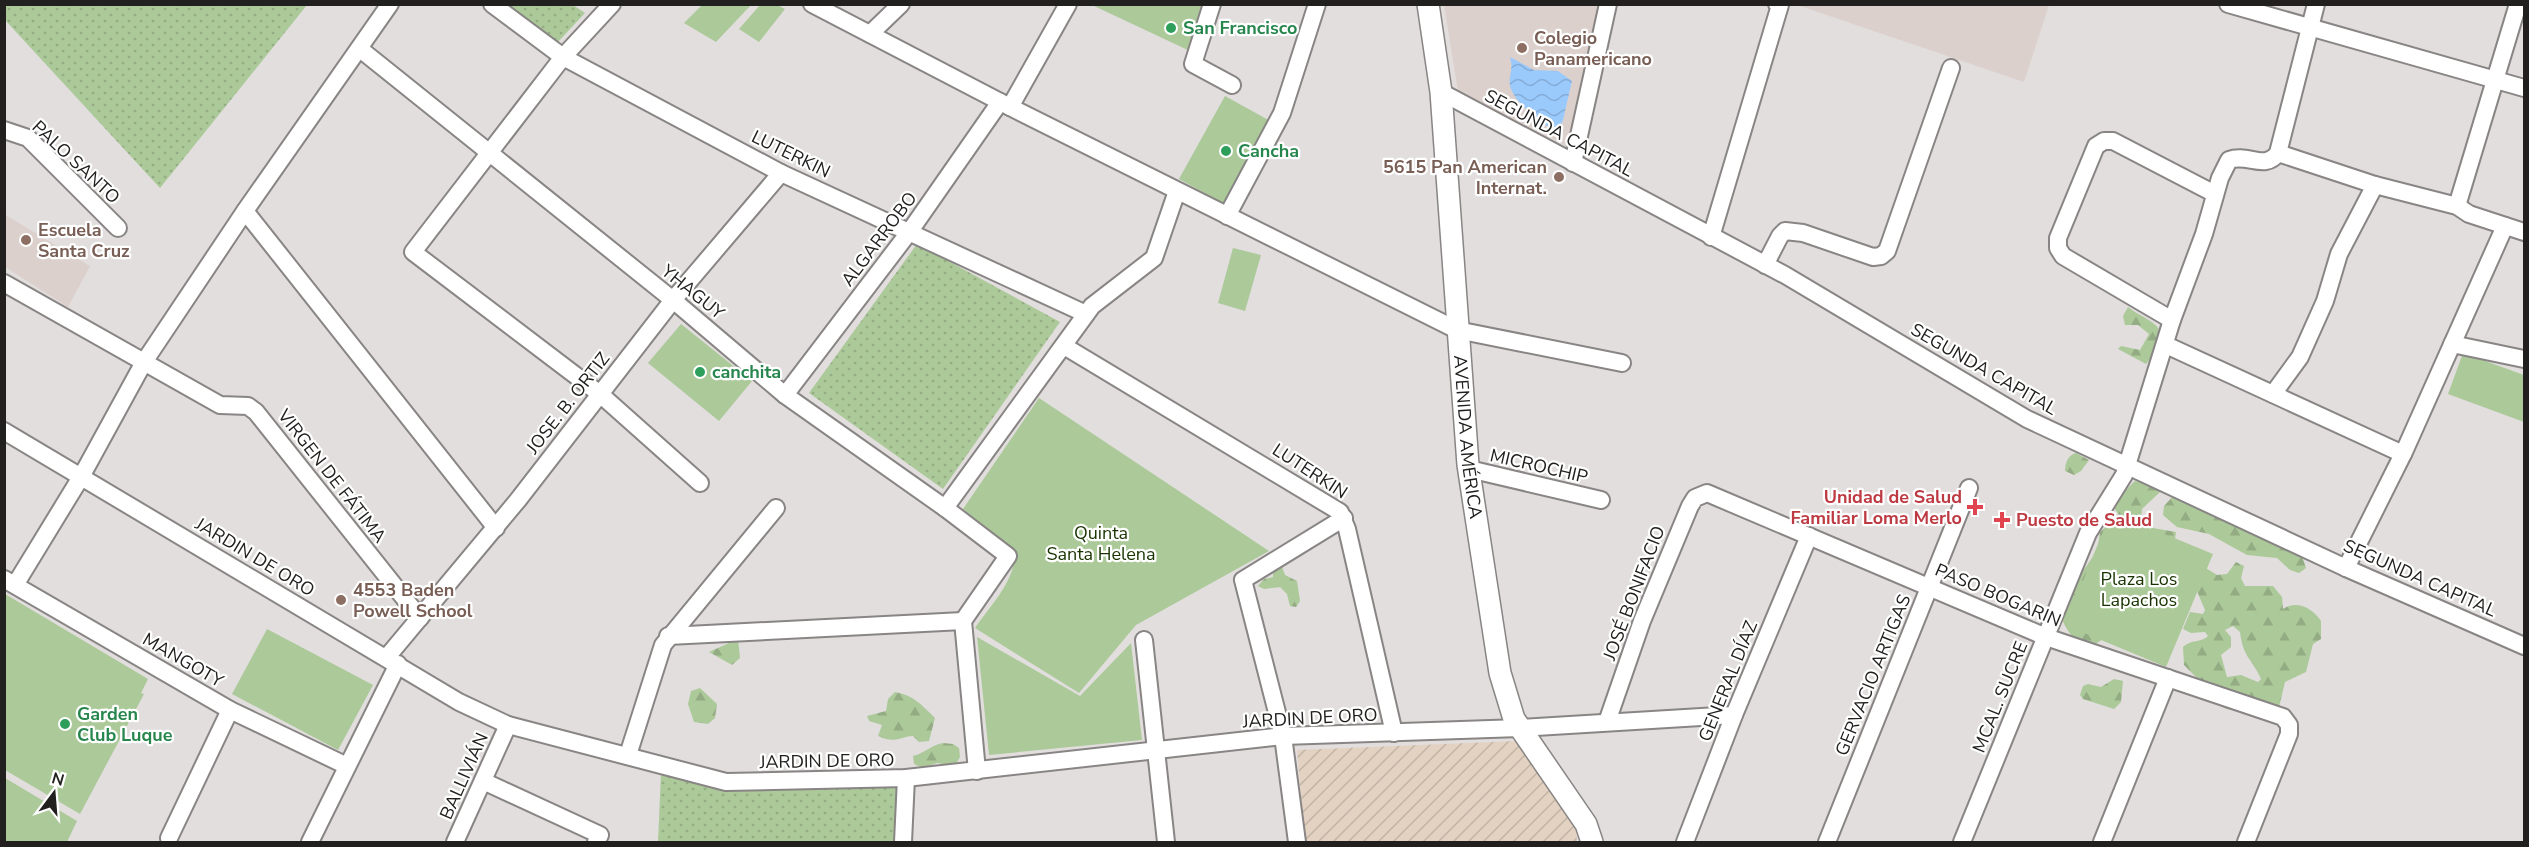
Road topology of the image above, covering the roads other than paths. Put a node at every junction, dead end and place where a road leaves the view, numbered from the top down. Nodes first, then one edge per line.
1 (390, 4) edge
2 (492, 4) edge
3 (612, 4) edge
4 (813, 4) edge
5 (901, 4) edge
6 (1068, 4) edge
7 (1212, 4) edge
8 (1317, 4) edge
9 (1428, 4) edge
10 (1608, 4) edge
11 (1777, 4) edge
12 (2228, 4) edge
13 (2316, 4) edge
14 (2518, 4) edge
15 (2309, 28) junction
16 (870, 34) junction
17 (360, 48) junction
18 (563, 57) junction
19 (1951, 68) dead end
20 (2496, 80) junction
21 (1232, 85) dead end
22 (2524, 88) edge
23 (1441, 92) junction
24 (1005, 105) junction
25 (4, 130) edge
26 (487, 153) junction
27 (2278, 153) junction
28 (1573, 163) junction
29 (781, 173) junction
30 (2375, 186) junction
31 (1177, 191) junction
32 (2215, 194) junction
33 (2457, 206) junction
34 (245, 211) junction
35 (1227, 216) junction
36 (2505, 226) junction
37 (118, 228) dead end
38 (910, 231) junction
39 (2524, 232) edge
40 (1711, 237) junction
41 (1765, 265) junction
42 (4, 283) edge
43 (673, 300) junction
44 (1086, 314) junction
45 (2172, 320) junction
46 (1457, 330) junction
47 (2452, 344) junction
48 (2166, 345) junction
49 (1064, 346) junction
50 (2524, 359) edge
51 (144, 362) junction
52 (1622, 363) dead end
53 (600, 394) junction
54 (2273, 394) junction
55 (785, 395) junction
56 (4, 431) edge
57 (2403, 454) junction
58 (2128, 466) junction
59 (1468, 469) junction
60 (81, 477) junction
61 (700, 483) dead end
62 (1969, 488) dead end
63 (1714, 495) joint
64 (1601, 500) dead end
65 (776, 508) dead end
66 (945, 508) junction
67 (1344, 518) junction
68 (496, 528) junction
69 (1809, 536) junction
70 (2346, 568) junction
71 (10, 582) edge
72 (1929, 587) junction
73 (420, 618) junction
74 (963, 621) junction
75 (668, 636) junction
76 (2046, 637) junction
77 (1144, 640) dead end
78 (2524, 646) edge
79 (393, 660) junction
80 (2168, 678) junction
81 (230, 710) junction
82 (1734, 715) junction
83 (1607, 722) junction
84 (508, 725) junction
85 (1520, 728) junction
86 (1394, 733) junction
87 (1283, 736) junction
88 (1156, 749) junction
89 (628, 756) junction
90 (347, 766) junction
91 (977, 771) junction
92 (906, 778) junction
93 (483, 781) junction
94 (169, 838) dead end
95 (310, 843) edge
96 (455, 843) edge
97 (597, 843) edge
98 (903, 843) edge
99 (1166, 843) edge
100 (1297, 843) edge
101 (1592, 843) edge
102 (1685, 843) edge
103 (1827, 843) edge
104 (1962, 843) edge
105 (2102, 843) edge
106 (2246, 843) edge

1 - 17 street
2 - 18 street, LUTERKIN
3 - 18 street
4 - 16 street
5 - 16 street
6 - 24 street, ALGARROBO
7 - 21 street
8 - 35 street
9 - 23 main road, AVENIDA AMÉRICA
10 - 28 street
11 - 40 street
12 - 15 street
13 - 15 street
14 - 20 street
15 - 20 street
15 - 27 street
16 - 24 street
17 - 26 street, YHAGUY
17 - 34 street
18 - 26 street
18 - 29 street, LUTERKIN
19 - 41 street
20 - 22 street
20 - 33 street
23 - 28 street, SEGUNDA CAPITAL
23 - 46 main road, AVENIDA AMÉRICA
24 - 31 street
24 - 38 street, ALGARROBO
25 - 37 street, PALO SANTO
26 - 43 street, YHAGUY
26 - 53 street
27 - 30 street
27 - 32 street, MCAL. SUCRE
28 - 40 street, SEGUNDA CAPITAL
29 - 38 street, LUTERKIN
29 - 43 street, JOSE. B. ORTIZ
30 - 33 street
30 - 54 street
31 - 35 street
31 - 44 street
32 - 45 street, MCAL. SUCRE
32 - 45 street
33 - 36 street
34 - 51 street
34 - 68 street
35 - 46 street
36 - 39 street
36 - 47 street
38 - 44 street, LUTERKIN
38 - 55 street, ALGARROBO
40 - 41 street, SEGUNDA CAPITAL
41 - 58 street, SEGUNDA CAPITAL
42 - 51 street, VIRGEN DE FÁTIMA
43 - 53 street, JOSE. B. ORTIZ
43 - 55 street, YHAGUY
44 - 49 street
45 - 48 street, MCAL. SUCRE
46 - 52 street
46 - 59 main road, AVENIDA AMÉRICA
47 - 50 street
47 - 57 street
48 - 54 street
48 - 58 street, MCAL. SUCRE
49 - 66 street
49 - 67 street, LUTERKIN
51 - 60 street
51 - 73 street, VIRGEN DE FÁTIMA
53 - 61 street
53 - 68 street, JOSE. B. ORTIZ
54 - 57 street
55 - 66 street, YHAGUY
56 - 60 street, JARDIN DE ORO
57 - 70 street
58 - 70 street, SEGUNDA CAPITAL
58 - 76 street, MCAL. SUCRE
59 - 64 street, MICROCHIP
59 - 85 main road, AVENIDA AMÉRICA
60 - 71 street
60 - 79 street, JARDIN DE ORO
62 - 72 street, GERVACIO ARTIGAS
63 - 69 street, PASO BOGARIN
63 - 83 street, JOSÉ BONIFACIO
65 - 75 street
66 - 74 street, YHAGUY
67 - 86 street, LUTERKIN
67 - 87 street
68 - 73 street, JOSE. B. ORTIZ
69 - 72 street, PASO BOGARIN
69 - 82 street, GENERAL DÍAZ
70 - 78 street, SEGUNDA CAPITAL
71 - 81 street, MANGOTY
72 - 76 street, PASO BOGARIN
72 - 103 street, GERVACIO ARTIGAS
73 - 79 street, JOSE. B. ORTIZ
74 - 75 street
74 - 91 street
75 - 89 street
76 - 80 street, PASO BOGARIN
76 - 104 street, MCAL. SUCRE
77 - 88 street
79 - 84 street, JARDIN DE ORO
79 - 90 street, JOSE. B. ORTIZ
80 - 105 street
80 - 106 street, PASO BOGARIN
81 - 90 street, MANGOTY
81 - 94 street
82 - 83 street, JARDIN DE ORO
82 - 102 street, GENERAL DÍAZ
83 - 85 street, JARDIN DE ORO
84 - 89 street, JARDIN DE ORO
84 - 93 street, BALLIVIÁN
85 - 86 street, JARDIN DE ORO
85 - 101 main road, AVENIDA AMÉRICA
86 - 87 street, JARDIN DE ORO
87 - 88 street, JARDIN DE ORO
87 - 100 street
88 - 91 street, JARDIN DE ORO
88 - 99 street
89 - 92 street, JARDIN DE ORO
90 - 95 street, JOSE. B. ORTIZ
91 - 92 street, JARDIN DE ORO
92 - 98 street
93 - 96 street, BALLIVIÁN
93 - 97 street

